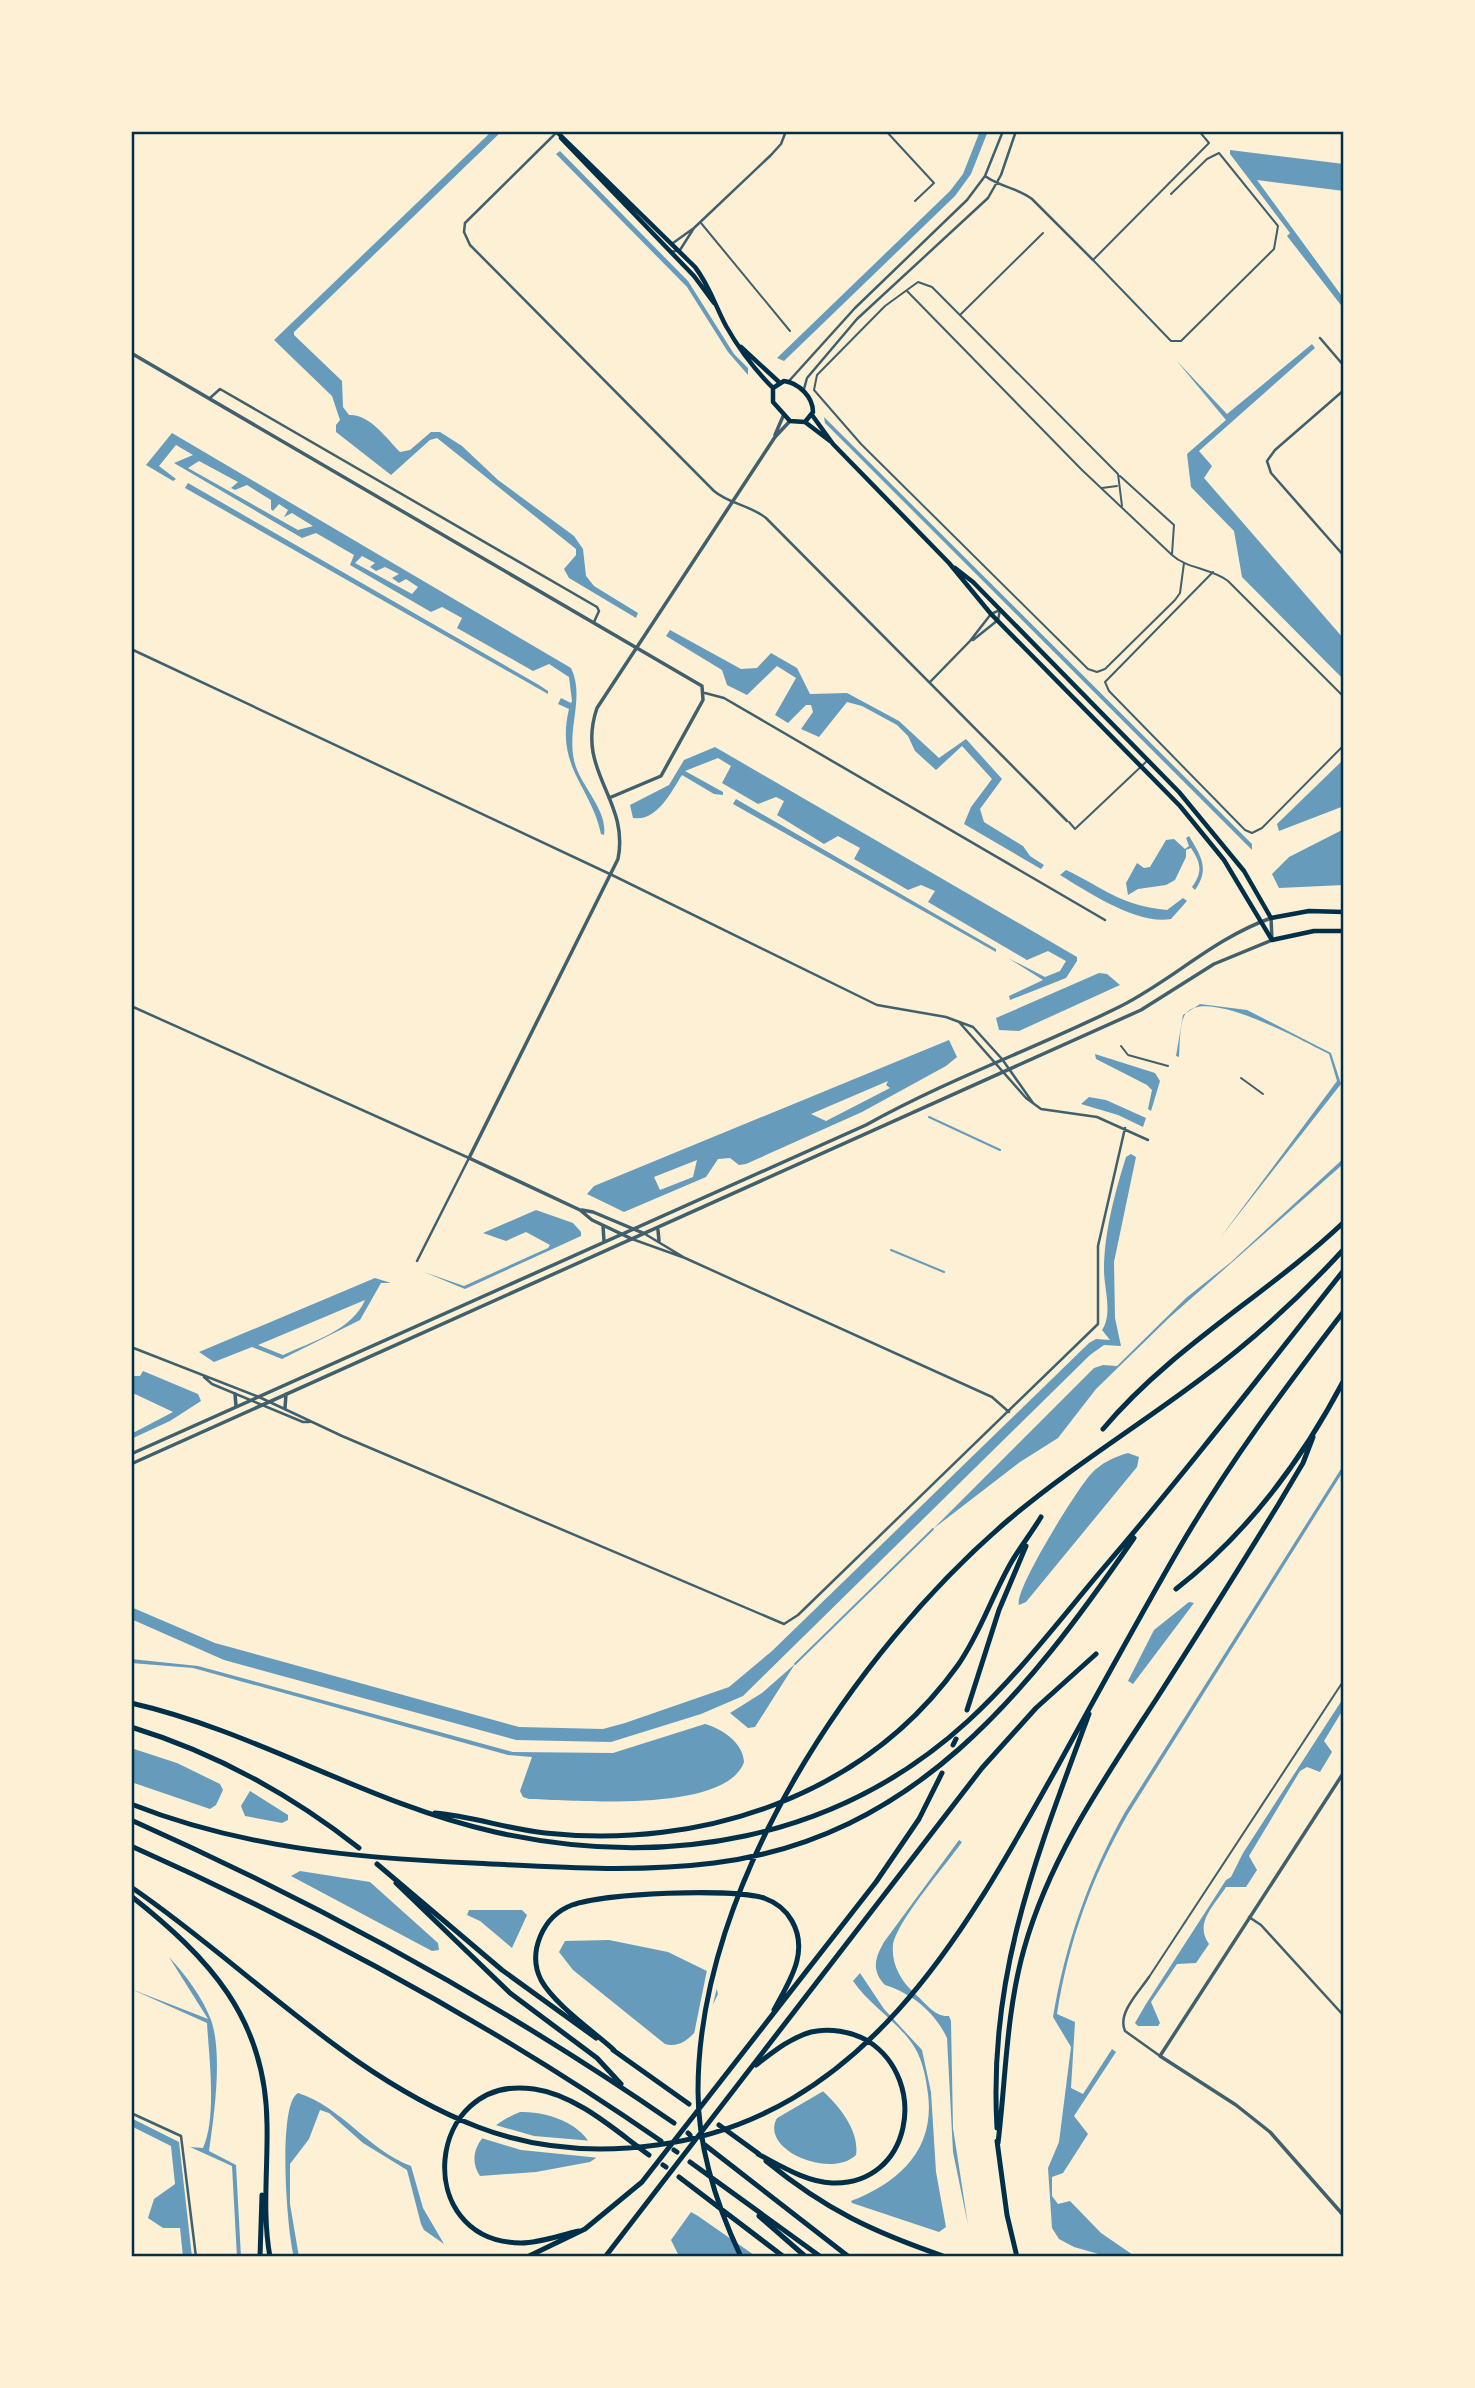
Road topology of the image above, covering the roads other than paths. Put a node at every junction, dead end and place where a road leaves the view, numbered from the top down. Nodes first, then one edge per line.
1 (786, 131) edge
2 (886, 131) edge
3 (1003, 131) edge
4 (1016, 131) edge
5 (1199, 131) edge
6 (557, 132) edge
7 (985, 176) junction
8 (996, 184) junction
9 (1171, 194) dead end
10 (915, 201) dead end
11 (700, 222) junction
12 (694, 228) junction
13 (1042, 233) dead end
14 (673, 243) junction
15 (680, 250) junction
16 (671, 252) junction
17 (1093, 260) junction
18 (906, 290) junction
19 (717, 307) junction
20 (960, 315) junction
21 (790, 331) dead end
22 (1320, 338) dead end
23 (738, 344) junction
24 (131, 353) edge
25 (1344, 366) edge
26 (789, 381) junction
27 (779, 382) junction
28 (773, 388) junction
29 (1344, 390) edge
30 (803, 392) junction
31 (209, 398) junction
32 (784, 414) junction
33 (811, 415) junction
34 (790, 421) junction
35 (805, 422) junction
36 (775, 437) junction
37 (833, 444) junction
38 (1118, 474) junction
39 (1119, 484) junction
40 (1101, 488) junction
41 (732, 501) junction
42 (1122, 506) junction
43 (1172, 555) junction
44 (1344, 556) edge
45 (949, 563) junction
46 (1184, 563) junction
47 (1213, 571) junction
48 (1000, 610) junction
49 (991, 614) junction
50 (998, 621) junction
51 (594, 622) junction
52 (971, 641) junction
53 (131, 649) edge
54 (930, 682) junction
55 (705, 694) junction
56 (1344, 697) edge
57 (1344, 745) edge
58 (1149, 759) junction
59 (1142, 766) junction
60 (609, 798) junction
61 (1067, 821) joint
62 (612, 875) junction
63 (1344, 912) edge
64 (1271, 918) junction
65 (1105, 919) dead end
66 (1261, 921) junction
67 (1344, 931) edge
68 (1272, 940) junction
69 (131, 1006) edge
70 (957, 1020) junction
71 (1121, 1046) dead end
72 (1002, 1059) junction
73 (995, 1062) junction
74 (1168, 1066) dead end
75 (1010, 1069) junction
76 (1002, 1072) junction
77 (1241, 1078) dead end
78 (1263, 1094) dead end
79 (1033, 1103) junction
80 (1125, 1128) junction
81 (1148, 1140) dead end
82 (469, 1158) junction
83 (580, 1210) junction
84 (1344, 1222) edge
85 (603, 1226) junction
86 (635, 1228) junction
87 (659, 1228) junction
88 (621, 1234) junction
89 (645, 1234) junction
90 (632, 1239) junction
91 (659, 1241) junction
92 (604, 1242) junction
93 (1344, 1249) edge
94 (685, 1258) junction
95 (417, 1261) dead end
96 (1344, 1270) edge
97 (1344, 1311) edge
98 (131, 1347) edge
99 (202, 1376) junction
100 (1344, 1380) edge
101 (235, 1394) junction
102 (286, 1394) junction
103 (259, 1397) junction
104 (251, 1401) junction
105 (270, 1401) junction
106 (261, 1405) junction
107 (236, 1407) junction
108 (285, 1408) junction
109 (1009, 1412) junction
110 (309, 1422) junction
111 (1103, 1429) dead end
112 (1313, 1437) junction
113 (131, 1454) edge
114 (131, 1464) edge
115 (1148, 1518) junction
116 (1176, 1589) dead end
117 (1096, 1654) dead end
118 (1344, 1680) edge
119 (1096, 1695) junction
120 (131, 1703) edge
121 (967, 1710) dead end
122 (131, 1727) edge
123 (1344, 1772) edge
124 (942, 1773) dead end
125 (131, 1804) edge
126 (421, 1812) junction
127 (131, 1820) edge
128 (131, 1846) edge
129 (359, 1848) dead end
130 (377, 1864) dead end
131 (383, 1869) junction
132 (131, 1887) edge
133 (131, 1896) edge
134 (1249, 1917) junction
135 (1149, 1977) joint
136 (1344, 2016) edge
137 (767, 2023) junction
138 (614, 2050) junction
139 (1160, 2056) junction
140 (751, 2069) junction
141 (628, 2091) junction
142 (689, 2104) dead end
143 (131, 2113) edge
144 (674, 2123) dead end
145 (719, 2125) dead end
146 (660, 2141) dead end
147 (998, 2143) junction
148 (704, 2144) dead end
149 (676, 2151) junction
150 (758, 2154) junction
151 (649, 2155) dead end
152 (267, 2157) junction
153 (690, 2162) dead end
154 (679, 2177) dead end
155 (733, 2193) junction
156 (1344, 2216) edge
157 (585, 2229) junction
158 (196, 2257) edge
159 (260, 2257) edge
160 (270, 2257) edge
161 (527, 2257) edge
162 (605, 2257) edge
163 (741, 2257) edge
164 (784, 2257) edge
165 (806, 2257) edge
166 (821, 2257) edge
167 (849, 2257) edge
168 (946, 2257) edge
169 (1017, 2257) edge

1 - 11 street
2 - 10 street
3 - 7 street
4 - 8 street
5 - 17 street
6 - 14 main road
6 - 16 main road
6 - 41 street
7 - 8 street
7 - 26 street
8 - 17 street
8 - 30 street
9 - 17 street
11 - 12 street
11 - 21 street
12 - 14 street
12 - 15 street
13 - 20 street
14 - 15 main road
14 - 16 street
15 - 16 street
15 - 19 main road
16 - 19 main road
18 - 20 street
18 - 40 street
18 - 46 street
19 - 23 main road
20 - 38 street
22 - 25 street
23 - 27 main road
23 - 28 main road
24 - 31 street
26 - 27 main road
26 - 30 main road
27 - 28 main road
28 - 32 main road
29 - 44 street
30 - 33 main road
31 - 51 street
31 - 51 street
32 - 34 main road
32 - 36 street
33 - 35 main road
33 - 37 main road
34 - 35 main road
34 - 36 street
35 - 37 main road
36 - 41 street
37 - 45 main road
38 - 39 street
38 - 43 street
39 - 40 street
39 - 42 street
40 - 42 street
41 - 54 street
41 - 60 street
42 - 43 street
43 - 46 street
45 - 48 main road
45 - 49 main road
46 - 47 street
47 - 56 street
47 - 57 street
48 - 49 street
48 - 50 street
48 - 58 main road
49 - 50 main road
49 - 52 street
50 - 52 street
50 - 59 main road
51 - 55 street
52 - 54 street
53 - 62 street
54 - 61 street
55 - 60 street
55 - 65 street
58 - 59 street
58 - 64 main road
59 - 61 street
59 - 66 main road
60 - 62 street
62 - 70 street
62 - 82 street
63 - 64 main road
64 - 66 street
64 - 68 street
66 - 68 main road
66 - 72 street
67 - 68 main road
68 - 75 street
69 - 82 street
70 - 72 street
70 - 73 street
71 - 74 street
72 - 73 street
72 - 75 street
73 - 76 street
73 - 86 street
75 - 76 street
75 - 79 street
76 - 79 street
76 - 87 street
77 - 78 street
79 - 80 street
80 - 81 street
80 - 109 street
82 - 83 street
82 - 95 street
83 - 85 street
83 - 86 street
84 - 111 highway
85 - 88 street
85 - 92 street
86 - 88 street
86 - 89 street
87 - 89 street
87 - 91 street
88 - 90 street
88 - 92 street
89 - 90 street
89 - 91 street
90 - 94 street
90 - 102 street
91 - 94 street
92 - 103 street
93 - 163 highway
94 - 109 street
96 - 115 highway
97 - 119 highway
98 - 99 street
99 - 101 street
99 - 103 street
100 - 112 highway
101 - 104 street
101 - 107 street
102 - 105 street
102 - 108 street
103 - 104 street
103 - 105 street
104 - 106 street
104 - 107 street
105 - 106 street
105 - 108 street
106 - 110 street
106 - 114 street
107 - 113 street
108 - 110 street
109 - 110 street
112 - 116 highway
112 - 147 highway
115 - 125 highway
115 - 126 highway
117 - 140 highway
118 - 135 street
119 - 132 highway
119 - 147 highway
120 - 126 highway
121 - 126 highway
122 - 129 highway
123 - 134 street
124 - 137 highway
127 - 141 highway
128 - 146 highway
130 - 131 highway
131 - 138 highway
131 - 141 highway
133 - 152 highway
134 - 136 street
134 - 139 street
135 - 139 street
137 - 138 highway
137 - 149 highway
138 - 142 highway
139 - 156 street
140 - 149 highway
140 - 150 highway
141 - 144 highway
143 - 158 street
145 - 150 highway
147 - 169 highway
148 - 167 highway
149 - 157 highway
149 - 162 highway
150 - 168 highway
151 - 157 highway
152 - 159 highway
152 - 160 highway
153 - 155 highway
154 - 164 highway
155 - 165 highway
155 - 166 highway
157 - 161 highway

